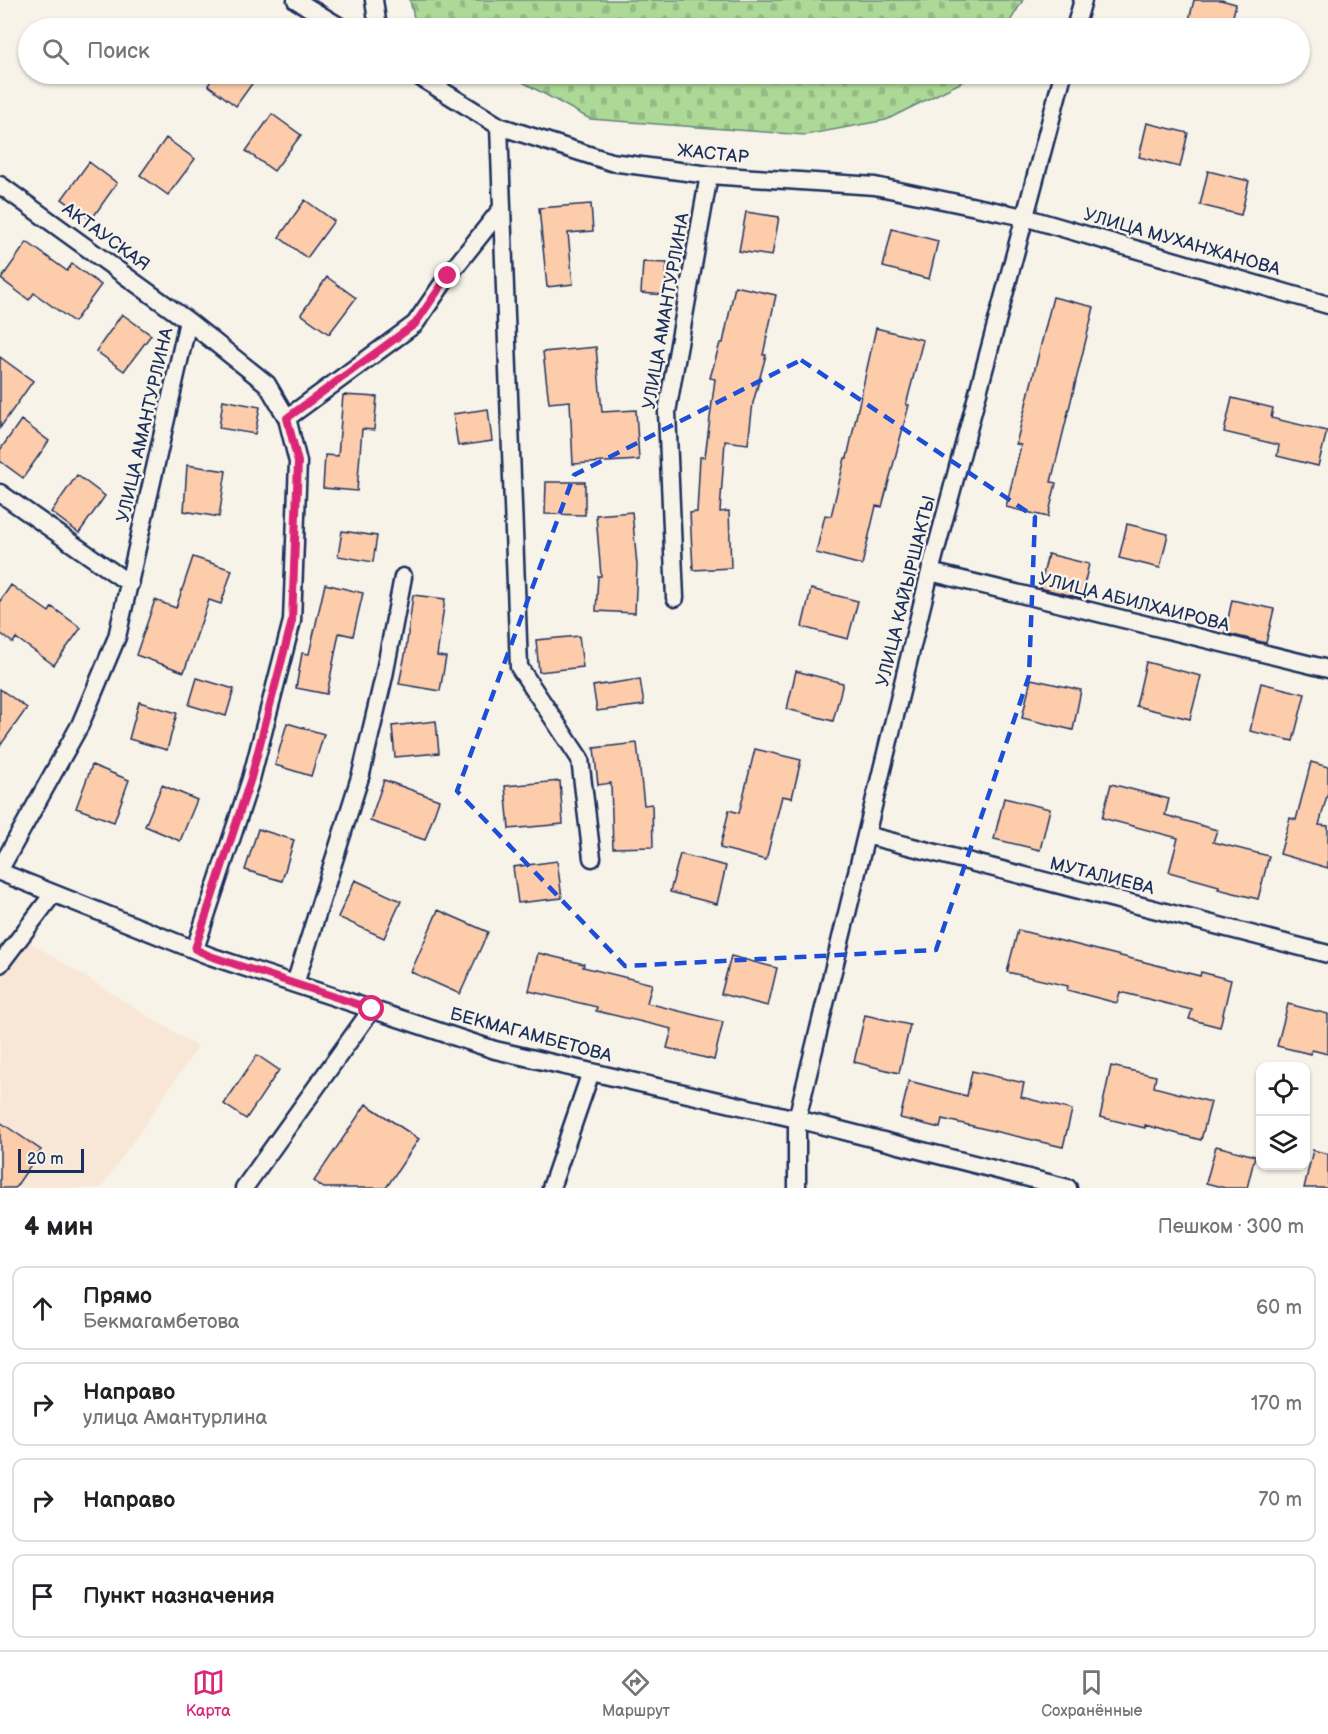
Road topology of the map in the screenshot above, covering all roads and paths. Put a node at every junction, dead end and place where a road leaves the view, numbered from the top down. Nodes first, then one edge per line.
1 (296, 0) edge
2 (374, 0) edge
3 (1083, 0) edge
4 (326, 18) edge
5 (377, 18) edge
6 (1078, 18) edge
7 (430, 84) edge
8 (1060, 84) edge
9 (499, 126) junction
10 (709, 175) junction
11 (0, 185) edge
12 (502, 208) junction
13 (1024, 217) junction
14 (1328, 304) edge
15 (188, 321) junction
16 (287, 418) junction
17 (0, 493) edge
18 (930, 572) junction
19 (403, 577) dead end
20 (130, 584) junction
21 (675, 598) dead end
22 (1328, 669) edge
23 (866, 835) junction
24 (592, 858) dead end
25 (0, 871) edge
26 (53, 894) junction
27 (195, 949) junction
28 (1328, 954) edge
29 (0, 964) edge
30 (295, 984) junction
31 (372, 1009) junction
32 (591, 1072) junction
33 (797, 1119) junction
34 (244, 1188) edge
35 (551, 1188) edge
36 (797, 1188) edge
37 (1068, 1188) edge

1 - 4 street
2 - 5 street
3 - 6 street
7 - 9 street, ЖАСТАР
8 - 13 street, УЛИЦА КАЙЫРШАКТЫ
9 - 10 street, ЖАСТАР
9 - 12 street
10 - 13 street, ЖАСТАР
10 - 21 street, УЛИЦА АМАНТУРЛИНА
11 - 15 street, АКТАУСКАЯ
12 - 16 street
12 - 24 street
13 - 14 street, УЛИЦА МУХАНЖАНОВА
13 - 18 street, УЛИЦА КАЙЫРШАКТЫ
15 - 16 street, УЛИЦА АМАНТУРЛИНА
15 - 20 street, УЛИЦА АМАНТУРЛИНА
16 - 27 street, УЛИЦА АМАНТУРЛИНА
17 - 20 street
18 - 22 street, УЛИЦА АБИЛХАИРОВА
18 - 23 street, УЛИЦА КАЙЫРШАКТЫ
19 - 30 street
20 - 25 street, УЛИЦА АМАНТУРЛИНА
23 - 28 street, МУТАЛИЕВА
23 - 33 street, УЛИЦА КАЙЫРШАКТЫ
25 - 26 street, БЕКМАГАМБЕТОВА
26 - 27 street, БЕКМАГАМБЕТОВА
26 - 29 street
27 - 30 street, БЕКМАГАМБЕТОВА
30 - 31 street, БЕКМАГАМБЕТОВА
31 - 32 street, БЕКМАГАМБЕТОВА
31 - 34 street
32 - 33 street, БЕКМАГАМБЕТОВА
32 - 35 street
33 - 36 street, УЛИЦА КАЙЫРШАКТЫ
33 - 37 street, БЕКМАГАМБЕТОВА

